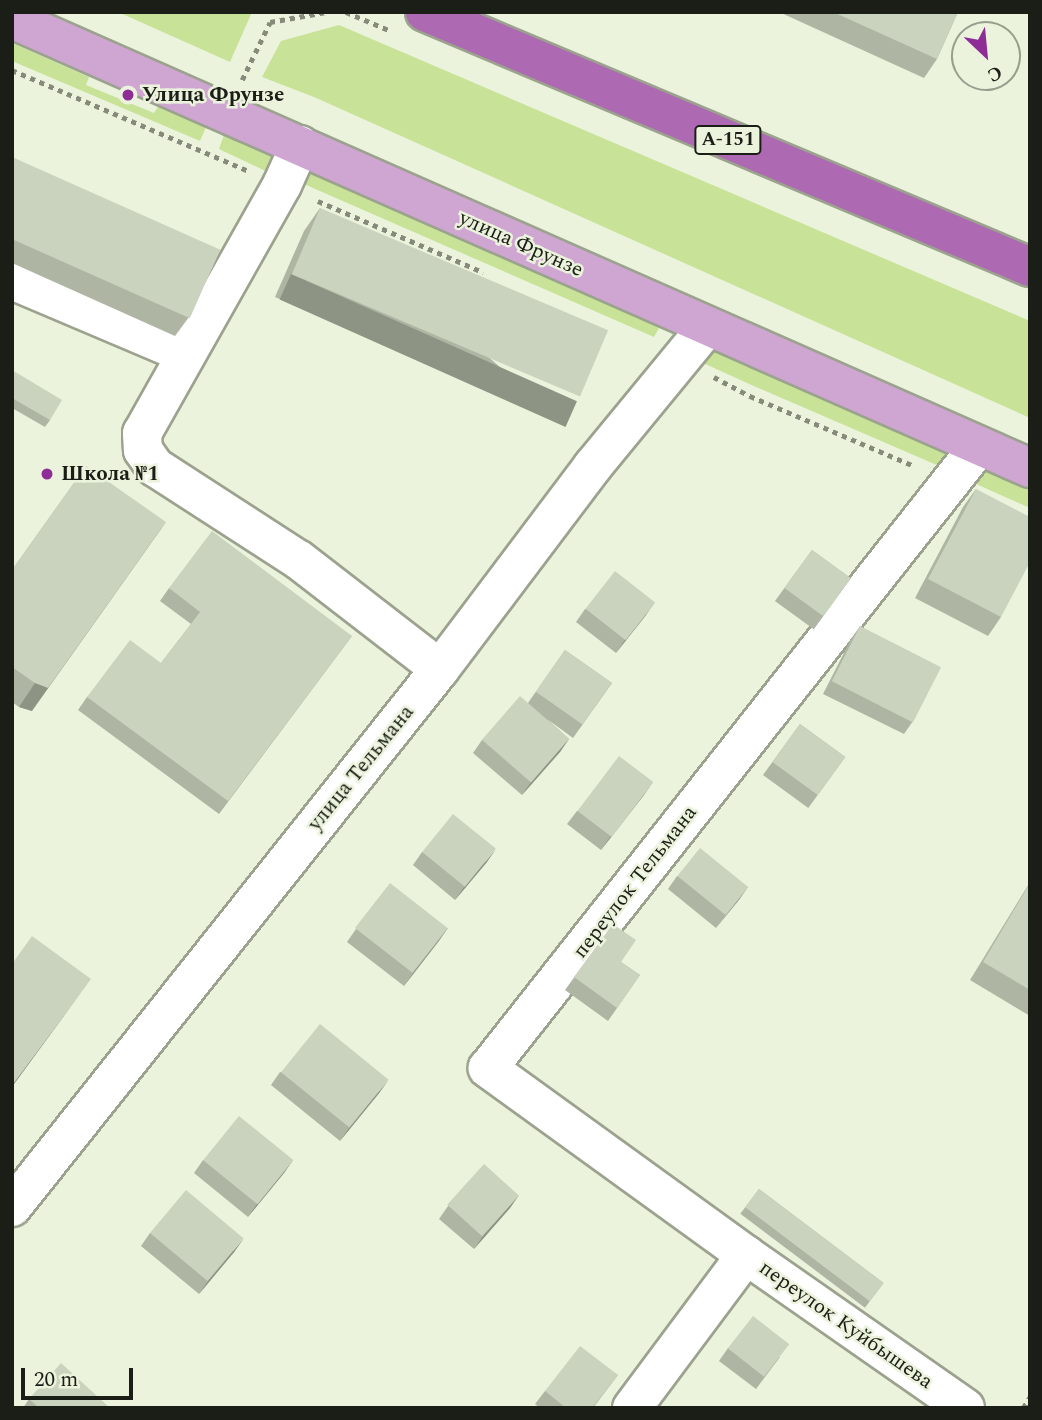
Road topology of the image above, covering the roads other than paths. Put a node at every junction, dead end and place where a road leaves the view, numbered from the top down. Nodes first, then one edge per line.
1 (425, 12) edge
2 (12, 19) edge
3 (300, 145) junction
4 (1030, 267) edge
5 (12, 280) edge
6 (706, 327) junction
7 (186, 354) junction
8 (979, 446) junction
9 (1030, 468) edge
10 (440, 669) junction
11 (12, 1207) edge
12 (746, 1255) junction
13 (632, 1408) edge
14 (965, 1408) edge

1 - 4 highway, А-151
2 - 3 main road, улица Фрунзе
3 - 6 main road, улица Фрунзе
3 - 7 street
5 - 7 street
6 - 8 main road, улица Фрунзе
6 - 10 street, улица Тельмана
7 - 10 street
8 - 9 main road, улица Фрунзе
8 - 12 street, переулок Тельмана
10 - 11 street, улица Тельмана
12 - 13 street, переулок Куйбышева
12 - 14 street, переулок Куйбышева

